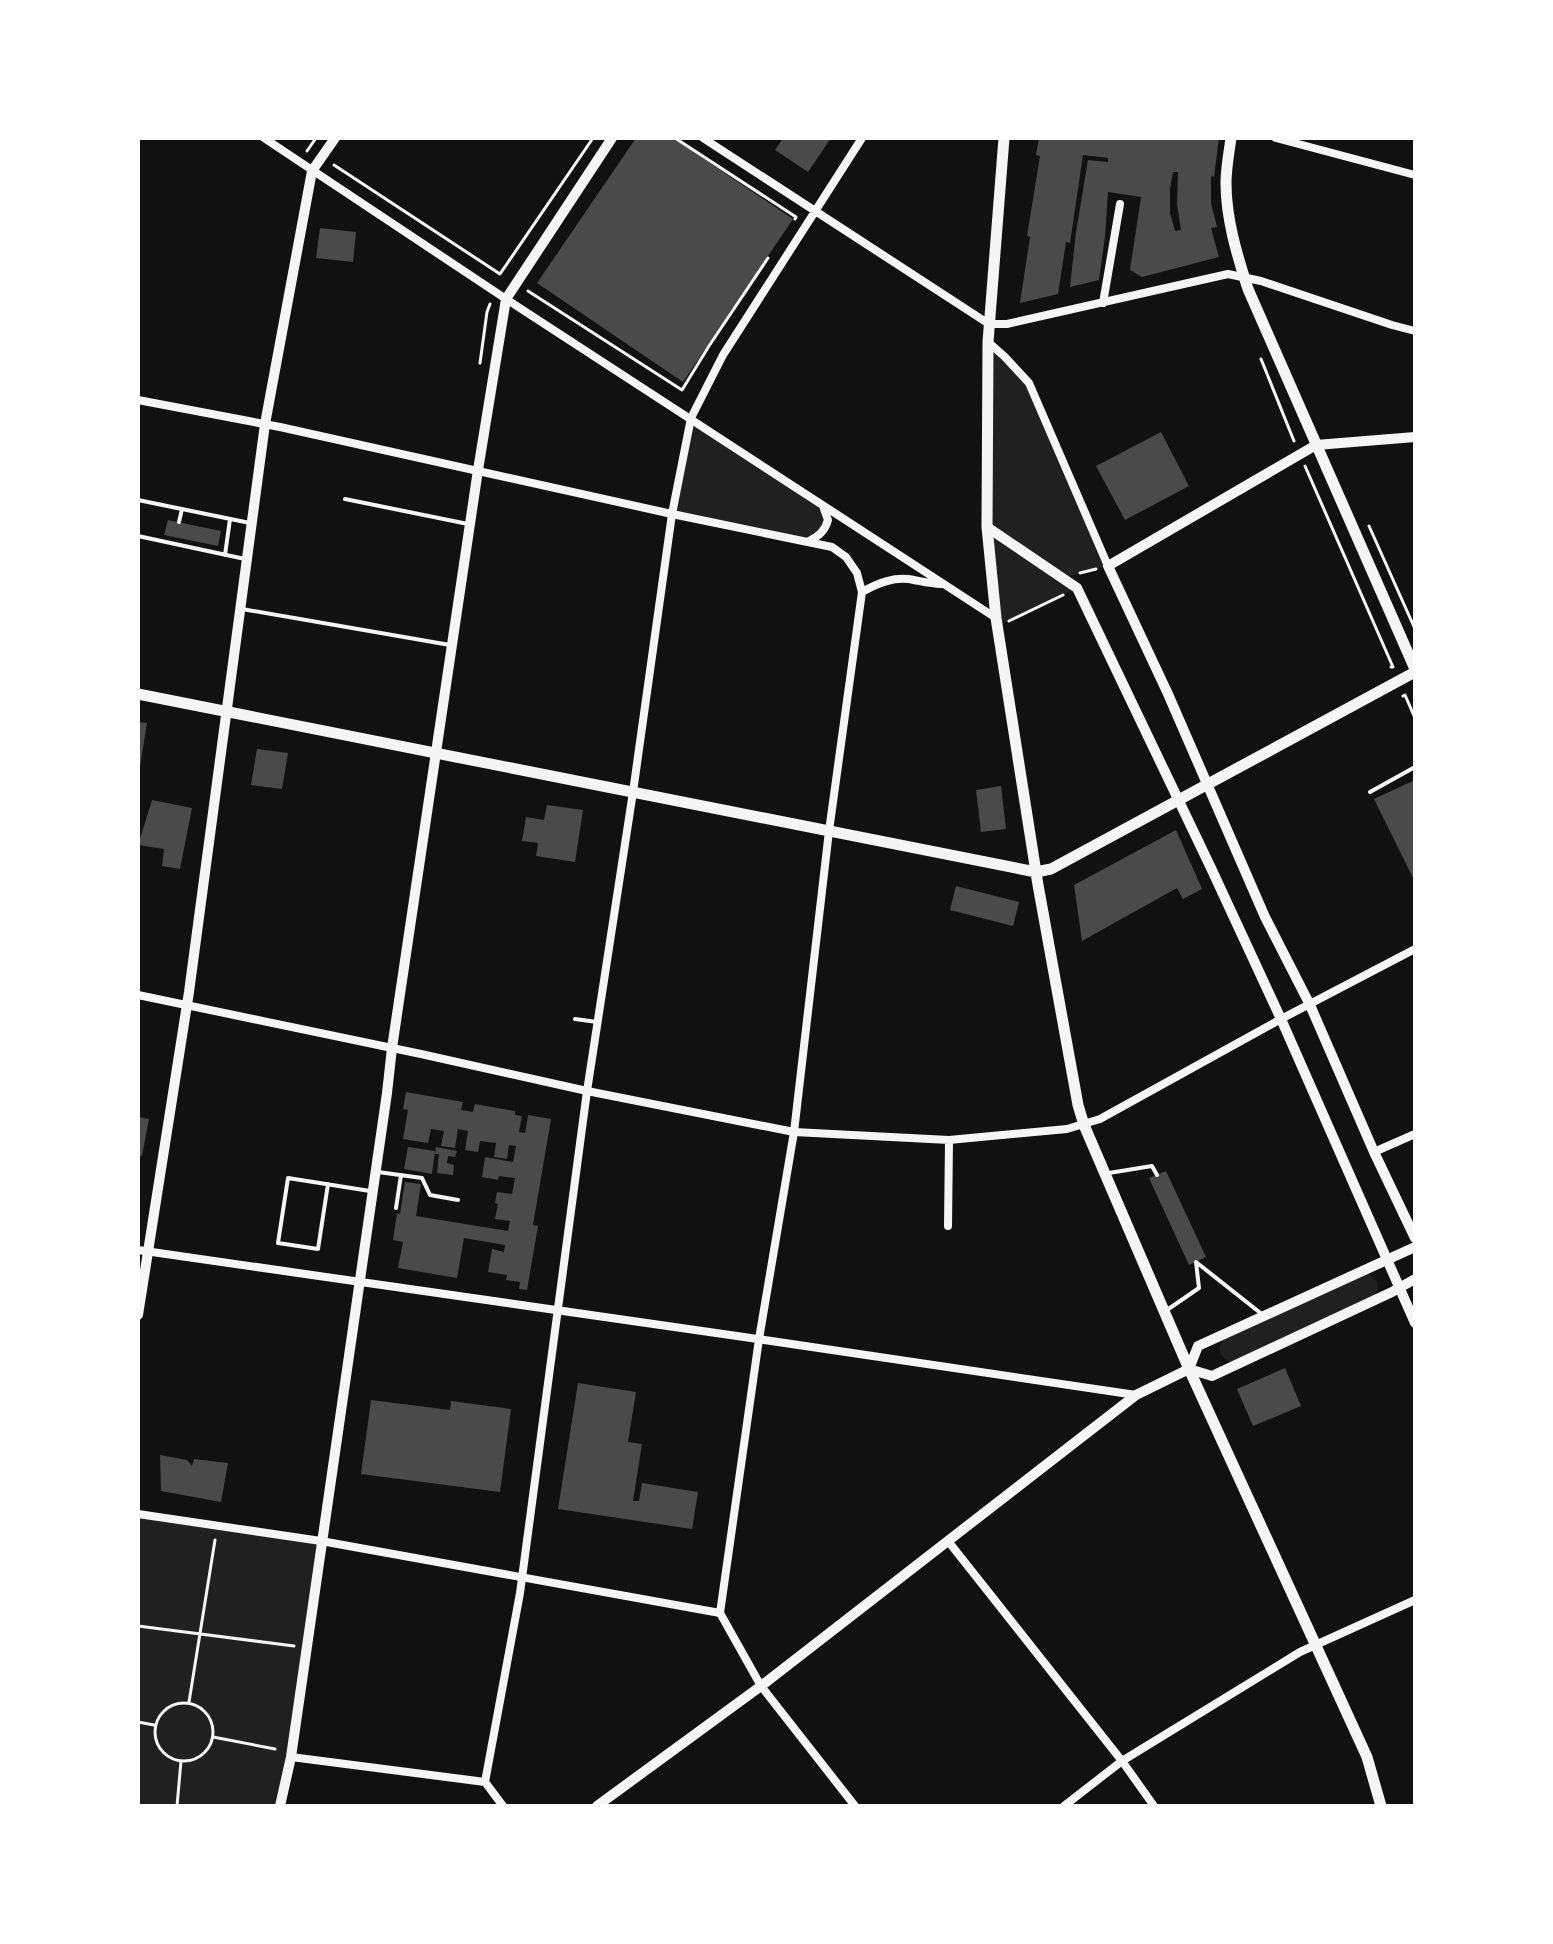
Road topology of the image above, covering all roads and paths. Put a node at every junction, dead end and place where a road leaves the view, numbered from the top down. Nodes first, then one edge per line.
1 (264, 138) edge
2 (335, 138) edge
3 (593, 138) edge
4 (612, 138) edge
5 (675, 138) edge
6 (703, 138) edge
7 (862, 138) edge
8 (1004, 138) edge
9 (1231, 138) edge
10 (1276, 138) edge
11 (334, 165) dead end
12 (312, 171) junction
13 (1415, 175) edge
14 (1120, 204) dead end
15 (814, 211) junction
16 (787, 229) dead end
17 (770, 255) dead end
18 (1244, 276) junction
19 (527, 290) dead end
20 (506, 299) junction
21 (1103, 303) junction
22 (989, 324) junction
23 (1415, 331) edge
24 (988, 342) junction
25 (1260, 356) dead end
26 (138, 400) edge
27 (691, 418) junction
28 (265, 424) junction
29 (1415, 437) edge
30 (1316, 445) junction
31 (1300, 455) junction
32 (478, 470) junction
33 (345, 499) dead end
34 (138, 500) edge
35 (814, 500) junction
36 (182, 509) junction
37 (672, 514) junction
38 (230, 519) junction
39 (179, 522) dead end
40 (252, 523) junction
41 (470, 524) junction
42 (987, 527) junction
43 (138, 536) edge
44 (808, 541) junction
45 (225, 555) junction
46 (248, 559) junction
47 (1108, 566) junction
48 (1063, 578) junction
49 (945, 585) junction
50 (1077, 588) junction
51 (862, 592) junction
52 (241, 609) junction
53 (997, 622) junction
54 (453, 646) junction
55 (1393, 667) dead end
56 (1415, 670) edge
57 (138, 694) edge
58 (1405, 695) dead end
59 (228, 711) junction
60 (1415, 718) edge
61 (437, 752) junction
62 (1415, 767) edge
63 (1208, 785) junction
64 (633, 792) junction
65 (1370, 792) dead end
66 (1179, 800) junction
67 (829, 831) junction
68 (1036, 872) junction
69 (1415, 949) edge
70 (138, 995) edge
71 (187, 1005) junction
72 (1310, 1005) junction
73 (575, 1019) dead end
74 (1281, 1019) junction
75 (597, 1022) junction
76 (392, 1048) junction
77 (587, 1091) junction
78 (1084, 1125) junction
79 (794, 1132) junction
80 (1415, 1134) edge
81 (949, 1140) junction
82 (1374, 1152) junction
83 (375, 1172) junction
84 (1106, 1174) junction
85 (401, 1175) junction
86 (1157, 1175) dead end
87 (328, 1184) junction
88 (372, 1191) junction
89 (458, 1200) dead end
90 (396, 1208) dead end
91 (948, 1226) dead end
92 (1415, 1238) edge
93 (1415, 1247) edge
94 (143, 1251) edge
95 (1387, 1260) junction
96 (1415, 1279) edge
97 (359, 1282) junction
98 (1399, 1287) junction
99 (559, 1310) junction
100 (1164, 1311) junction
101 (138, 1315) edge
102 (1265, 1316) junction
103 (1415, 1323) edge
104 (759, 1339) junction
105 (1189, 1369) junction
106 (1136, 1395) junction
107 (138, 1514) edge
108 (215, 1540) dead end
109 (321, 1541) junction
110 (948, 1541) junction
111 (522, 1578) junction
112 (1415, 1600) edge
113 (720, 1613) junction
114 (138, 1626) edge
115 (200, 1634) junction
116 (1315, 1645) junction
117 (305, 1647) junction
118 (761, 1686) junction
119 (189, 1703) junction
120 (138, 1722) edge
121 (155, 1725) junction
122 (213, 1737) junction
123 (275, 1749) dead end
124 (291, 1757) junction
125 (181, 1761) junction
126 (1122, 1761) junction
127 (485, 1782) junction
128 (177, 1806) edge
129 (280, 1806) edge
130 (503, 1806) edge
131 (597, 1806) edge
132 (855, 1806) edge
133 (1064, 1806) edge
134 (1154, 1806) edge
135 (1381, 1806) edge

1 - 12 street
2 - 12 street
3 - 11 path
4 - 20 street
5 - 16 path
6 - 15 street
7 - 15 street
8 - 22 main road
9 - 18 main road
10 - 13 street
12 - 20 street
12 - 28 street
14 - 21 street
15 - 22 street
15 - 27 street
17 - 19 path
18 - 21 street
18 - 23 street
18 - 30 main road
20 - 27 street
20 - 32 street
21 - 22 street
22 - 24 main road
24 - 42 main road
24 - 47 street
25 - 31 path
26 - 28 street
27 - 35 street
27 - 37 street
28 - 32 street
28 - 40 street
29 - 30 street
30 - 31 street
30 - 56 main road
31 - 47 street
31 - 55 path
32 - 37 street
32 - 41 street
33 - 41 lane
34 - 36 lane
35 - 44 street
35 - 49 street
36 - 38 lane
36 - 39 lane
37 - 44 street
37 - 64 street
38 - 40 lane
38 - 45 lane
40 - 46 street
41 - 54 street
42 - 48 street
42 - 53 main road
43 - 45 lane
44 - 51 street
45 - 46 lane
46 - 52 street
47 - 48 path
47 - 63 street
48 - 50 street
49 - 51 street
49 - 53 street
50 - 53 path
50 - 66 street
51 - 67 street
52 - 54 lane
52 - 59 street
53 - 68 main road
54 - 61 street
56 - 63 main road
57 - 59 main road
58 - 60 path
59 - 61 main road
59 - 71 street
61 - 64 main road
61 - 76 street
62 - 65 lane
63 - 66 main road
63 - 72 street
64 - 67 main road
64 - 75 street
66 - 68 main road
66 - 74 street
67 - 68 main road
67 - 79 street
68 - 78 main road
69 - 72 street
70 - 71 street
71 - 76 street
71 - 94 street
72 - 74 street
72 - 82 street
73 - 75 lane
74 - 78 street
74 - 95 street
75 - 77 street
76 - 77 street
76 - 83 street
77 - 79 street
77 - 99 street
78 - 81 street
78 - 84 main road
79 - 81 street
79 - 104 street
80 - 82 street
81 - 91 street
82 - 92 street
83 - 85 lane
83 - 88 street
84 - 86 lane
84 - 100 main road
85 - 89 lane
85 - 90 lane
87 - 87 lane
87 - 88 lane
88 - 97 street
93 - 95 street
94 - 97 street
94 - 101 street
95 - 98 street
95 - 102 street
96 - 98 street
97 - 99 street
97 - 109 street
98 - 103 street
98 - 105 street
99 - 104 street
99 - 111 street
100 - 102 lane
100 - 105 main road
102 - 105 street
104 - 106 street
104 - 113 street
105 - 106 street
105 - 116 main road
106 - 110 street
107 - 109 street
108 - 115 path
109 - 111 street
109 - 117 street
110 - 118 street
110 - 126 street
111 - 113 street
111 - 127 street
112 - 116 street
113 - 118 street
114 - 115 path
115 - 117 path
115 - 119 path
116 - 126 street
116 - 135 main road
117 - 124 street
118 - 131 street
118 - 132 street
119 - 121 path
119 - 122 path
120 - 121 path
121 - 125 path
122 - 123 path
122 - 125 path
124 - 127 street
124 - 129 street
125 - 128 path
126 - 133 street
126 - 134 street
127 - 130 street

